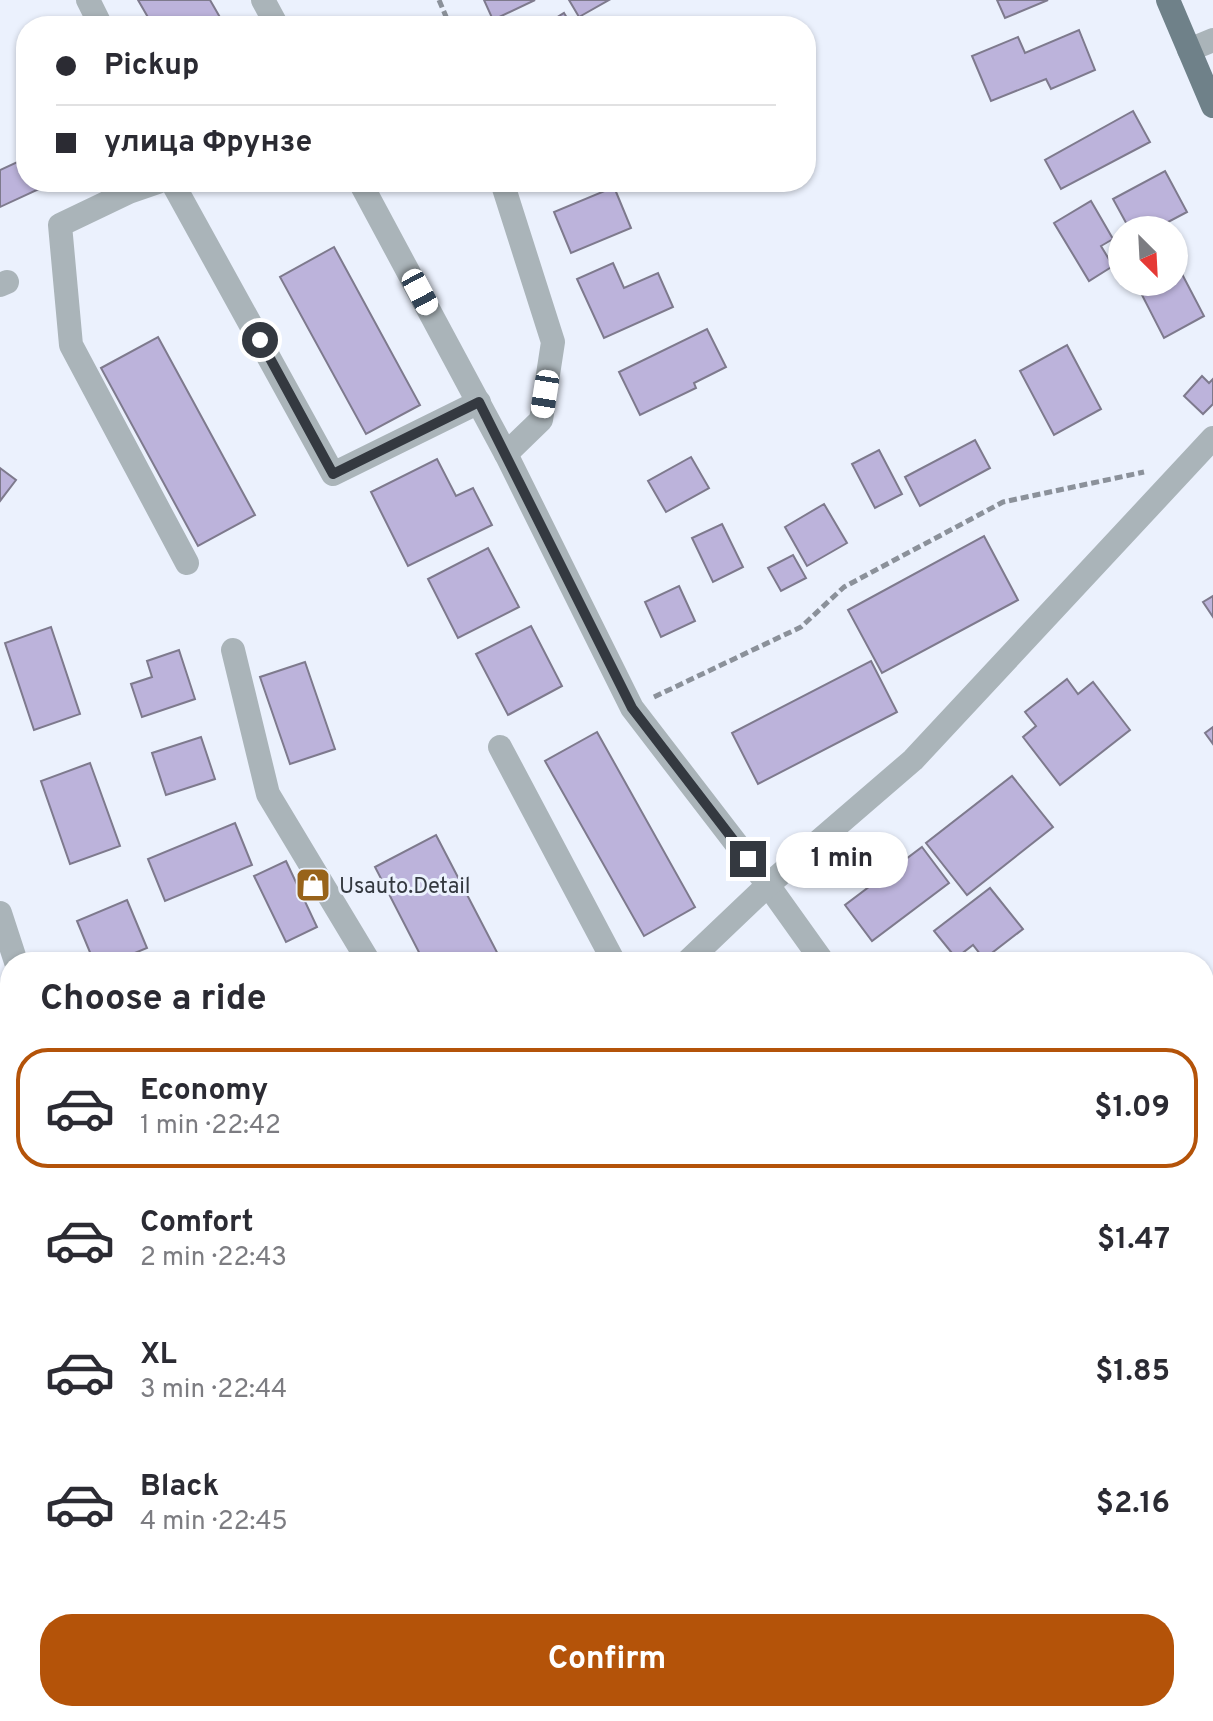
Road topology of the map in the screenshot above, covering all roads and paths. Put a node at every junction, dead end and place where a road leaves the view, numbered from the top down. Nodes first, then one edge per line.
1 (1168, 0) edge
2 (1213, 40) edge
3 (1189, 50) junction
4 (1213, 106) edge
5 (129, 192) edge
6 (178, 192) edge
7 (365, 192) edge
8 (505, 192) edge
9 (479, 402) junction
10 (1213, 438) edge
11 (506, 454) junction
12 (1149, 471) dead end
13 (187, 563) dead end
14 (233, 650) dead end
15 (632, 708) junction
16 (500, 747) dead end
17 (768, 885) junction
18 (0, 913) edge
19 (13, 952) edge
20 (363, 952) edge
21 (609, 952) edge
22 (708, 952) edge
23 (816, 952) edge

1 - 3 main road
2 - 3 street
3 - 4 main road
5 - 13 street
6 - 9 street
7 - 9 street
8 - 11 street
9 - 11 street
10 - 17 street
11 - 15 street
12 - 15 path
14 - 20 street
15 - 17 street
16 - 21 street
17 - 22 street
17 - 23 street
18 - 19 street

